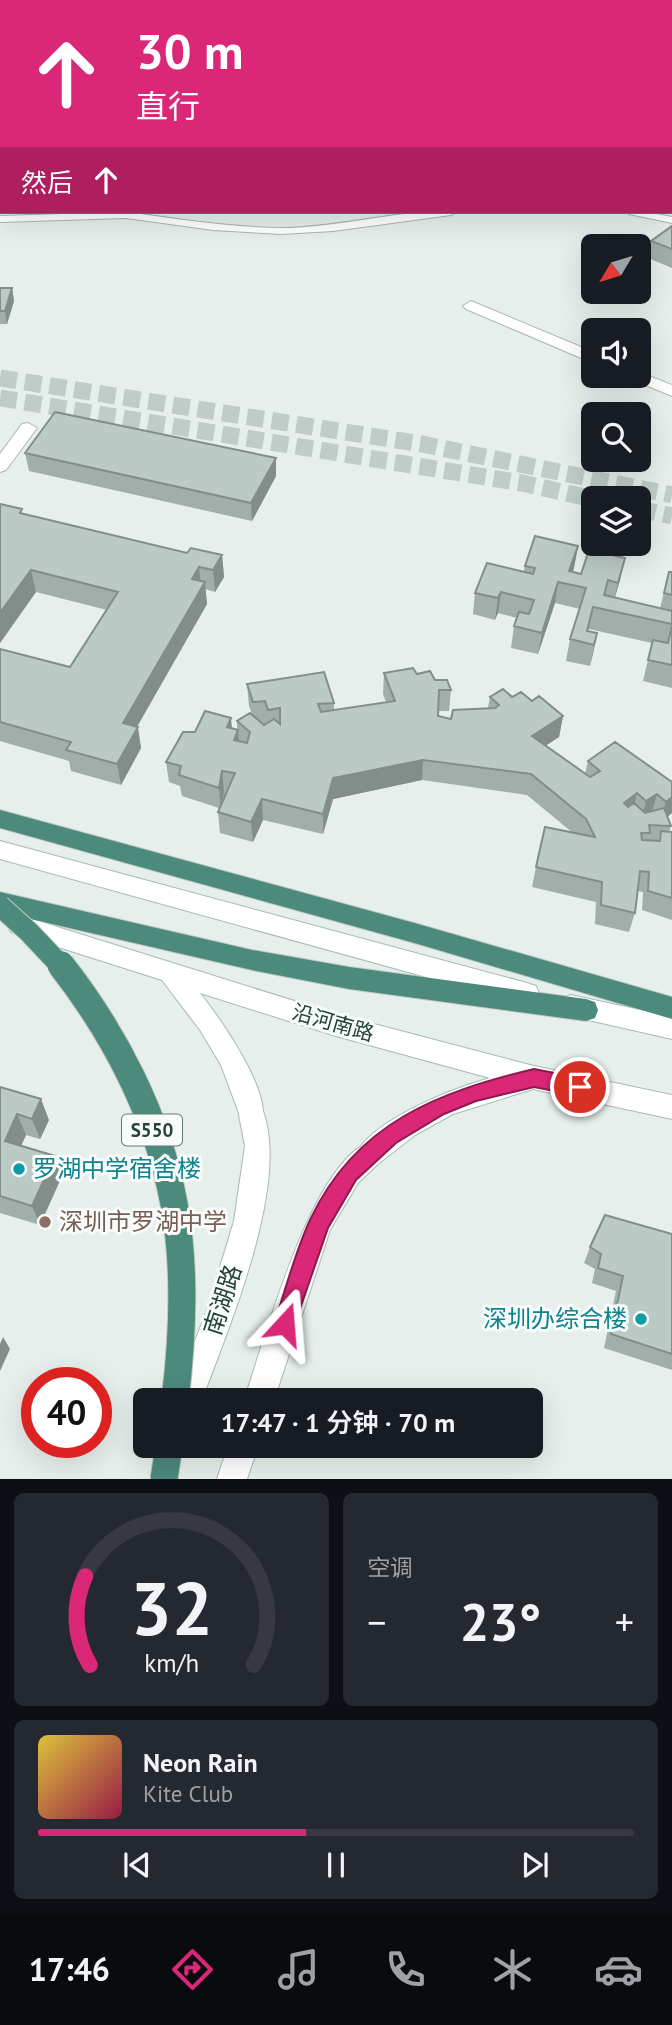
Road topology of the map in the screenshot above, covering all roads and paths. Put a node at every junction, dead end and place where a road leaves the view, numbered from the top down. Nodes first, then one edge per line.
1 (436, 214) edge
2 (643, 214) edge
3 (0, 219) edge
4 (672, 220) edge
5 (471, 306) dead end
6 (581, 353) edge
7 (651, 382) edge
8 (672, 391) edge
9 (28, 428) dead end
10 (0, 466) edge
11 (0, 819) edge
12 (0, 850) edge
13 (0, 904) edge
14 (0, 919) edge
15 (170, 974) junction
16 (672, 1008) edge
17 (586, 1010) junction
18 (672, 1028) edge
19 (534, 1078) junction
20 (672, 1107) edge
21 (176, 1388) edge
22 (192, 1388) edge
23 (263, 1388) edge
24 (165, 1458) edge
25 (167, 1458) edge
26 (239, 1458) edge
27 (157, 1479) edge
28 (164, 1479) edge
29 (232, 1479) edge

1 - 3 lane
2 - 4 lane
5 - 6 main road
7 - 8 main road
9 - 10 main road
11 - 16 highway
12 - 17 main road
13 - 17 highway
13 - 21 highway, S550, bridge
14 - 15 main road, 沿河南路
15 - 19 main road, 沿河南路
15 - 22 main road, 南湖路
17 - 18 main road
19 - 20 main road, 沿河南路
19 - 23 main road
24 - 27 main road
25 - 28 highway, bridge
26 - 29 main road

